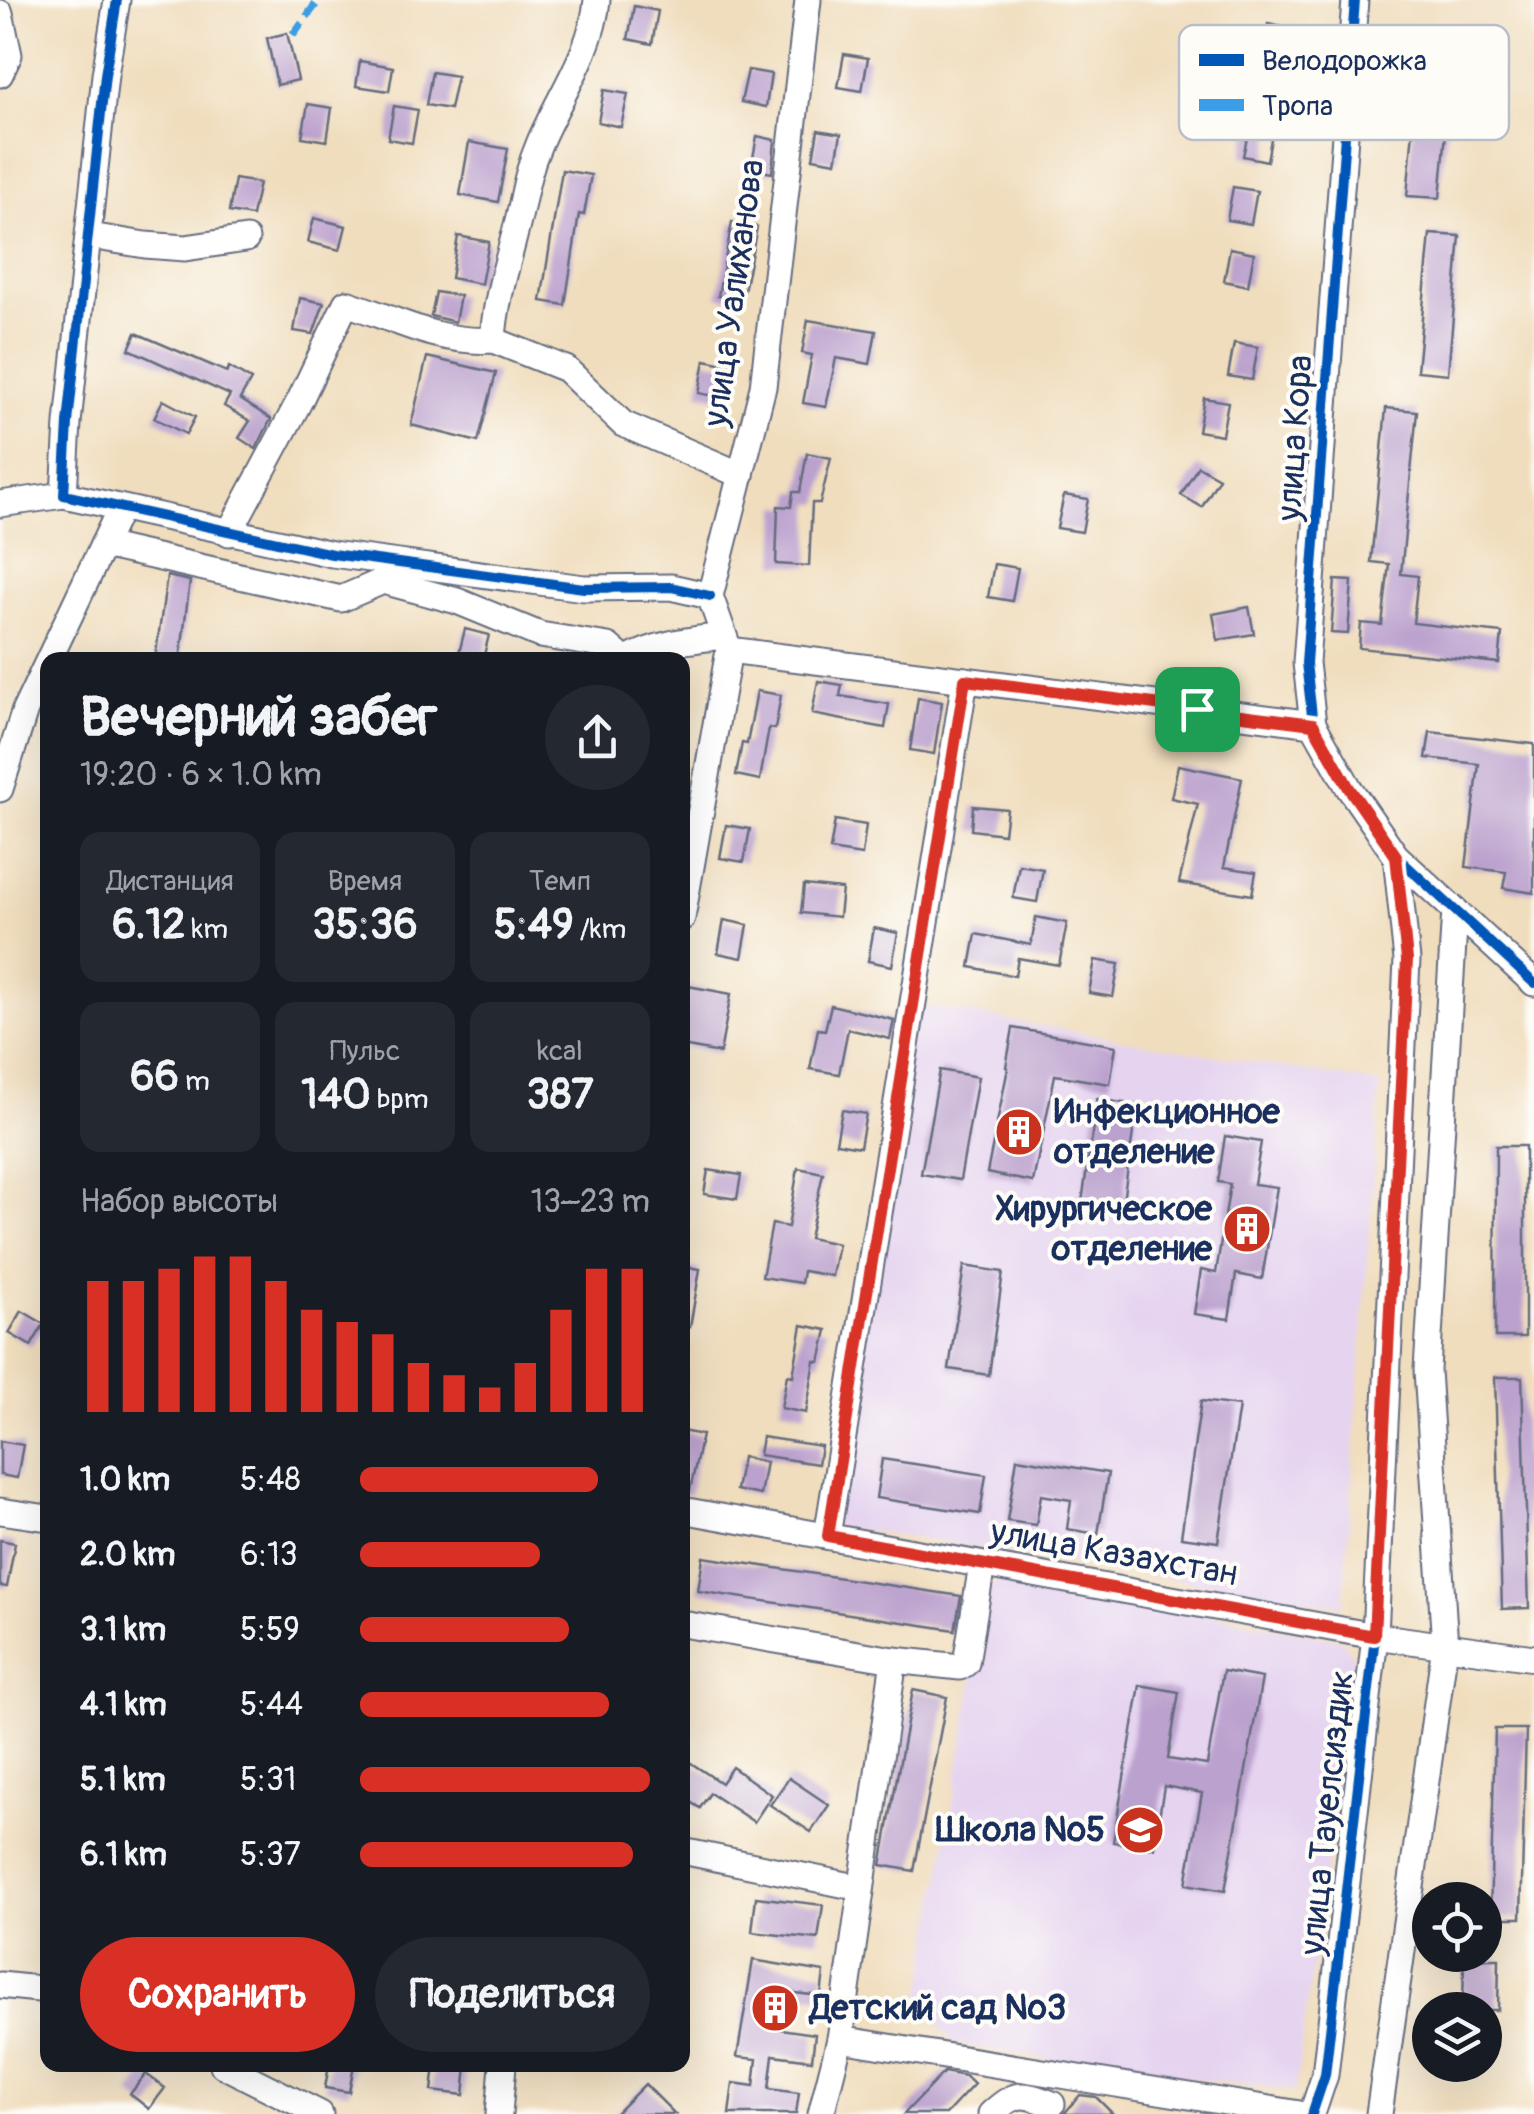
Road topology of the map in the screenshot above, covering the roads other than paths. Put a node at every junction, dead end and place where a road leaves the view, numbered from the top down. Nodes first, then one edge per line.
1 (117, 0) edge
2 (596, 0) edge
3 (808, 0) edge
4 (1354, 0) edge
5 (0, 13) edge
6 (1352, 25) edge
7 (0, 74) edge
8 (1344, 140) edge
9 (90, 236) junction
10 (246, 239) dead end
11 (493, 340) junction
12 (740, 475) junction
13 (64, 495) junction
14 (0, 504) edge
15 (120, 509) junction
16 (228, 533) junction
17 (103, 545) junction
18 (710, 596) junction
19 (726, 648) junction
20 (52, 652) edge
21 (616, 652) edge
22 (640, 652) edge
23 (40, 678) edge
24 (965, 680) junction
25 (25, 710) junction
26 (1313, 724) junction
27 (0, 729) edge
28 (0, 789) edge
29 (1396, 856) junction
30 (690, 869) edge
31 (1455, 910) junction
32 (1534, 982) edge
33 (0, 1511) edge
34 (690, 1511) edge
35 (40, 1517) edge
36 (828, 1536) junction
37 (982, 1564) junction
38 (690, 1625) edge
39 (1374, 1636) junction
40 (1445, 1646) junction
41 (1534, 1658) edge
42 (894, 1660) junction
43 (690, 1854) edge
44 (862, 1888) junction
45 (0, 1985) edge
46 (40, 1989) edge
47 (840, 2038) junction
48 (237, 2072) edge
49 (503, 2072) edge
50 (1078, 2078) junction
51 (1202, 2106) edge
52 (1047, 2109) edge
53 (320, 2114) edge
54 (499, 2114) edge
55 (822, 2114) edge
56 (991, 2114) edge
57 (1300, 2114) edge
58 (1312, 2114) edge
59 (1379, 2114) edge

1 - 9 street
2 - 11 street
3 - 12 street, улица Уалиханова
4 - 6 street, улица Кора
5 - 7 street
8 - 26 street, улица Кора
9 - 10 street
9 - 13 street
11 - 12 street
11 - 16 street
12 - 18 street, улица Уалиханова
13 - 14 street
13 - 15 street
15 - 16 street
15 - 17 street
16 - 18 street
17 - 20 street
17 - 21 street
18 - 19 street
19 - 22 street
19 - 24 street
19 - 30 street
23 - 25 street
24 - 26 street
24 - 36 street
25 - 27 street
25 - 28 street
26 - 29 street, улица Кора
29 - 31 street, улица Кора
29 - 39 street, улица Тауелсиздик
31 - 32 street, улица Кора
31 - 40 street
33 - 35 street
34 - 36 street, улица Казахстан
36 - 37 street, улица Казахстан
37 - 39 street, улица Казахстан
37 - 42 street
38 - 42 street
39 - 40 street, улица Казахстан
39 - 58 street, улица Тауелсиздик
40 - 41 street, улица Казахстан
40 - 59 street
42 - 44 street
43 - 44 street
44 - 47 street
45 - 46 street
47 - 50 street
47 - 55 street
48 - 53 street
49 - 54 street
50 - 51 street
50 - 52 street
51 - 57 street
52 - 56 street

